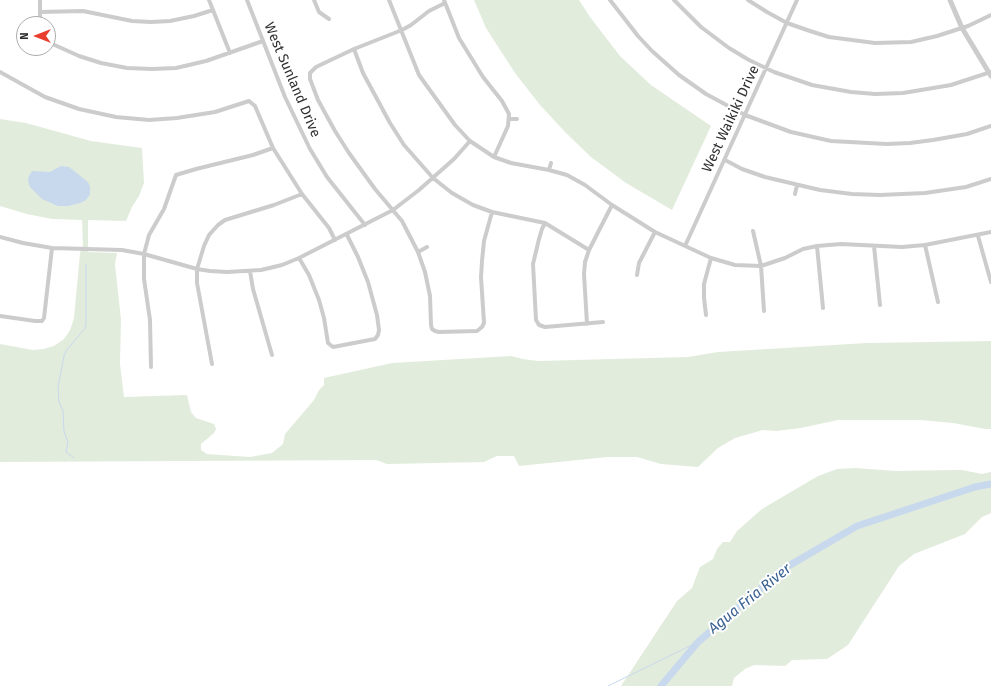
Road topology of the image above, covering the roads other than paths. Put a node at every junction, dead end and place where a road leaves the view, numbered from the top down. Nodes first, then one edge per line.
1 (40, 0) edge
2 (209, 0) edge
3 (247, 0) edge
4 (314, 0) edge
5 (390, 0) edge
6 (610, 0) edge
7 (674, 0) edge
8 (748, 0) edge
9 (796, 0) edge
10 (950, 0) edge
11 (445, 1) edge
12 (213, 10) junction
13 (40, 12) junction
14 (991, 15) edge
15 (40, 16) edge
16 (329, 19) dead end
17 (787, 23) junction
18 (962, 28) junction
19 (402, 30) junction
20 (263, 41) junction
21 (56, 46) edge
22 (354, 49) junction
23 (230, 53) junction
24 (766, 68) junction
25 (0, 72) edge
26 (990, 74) edge
27 (745, 115) junction
28 (509, 119) junction
29 (517, 119) dead end
30 (991, 126) edge
31 (470, 141) junction
32 (273, 148) junction
33 (494, 157) junction
34 (724, 160) junction
35 (551, 163) dead end
36 (549, 170) junction
37 (433, 178) junction
38 (991, 180) edge
39 (797, 185) junction
40 (302, 194) junction
41 (795, 194) dead end
42 (612, 205) junction
43 (393, 210) junction
44 (492, 212) junction
45 (545, 223) junction
46 (365, 225) junction
47 (753, 231) dead end
48 (655, 232) junction
49 (991, 232) edge
50 (347, 234) junction
51 (978, 236) junction
52 (0, 237) edge
53 (335, 240) junction
54 (925, 245) junction
55 (685, 246) junction
56 (817, 246) junction
57 (874, 246) junction
58 (427, 247) dead end
59 (52, 248) junction
60 (589, 250) junction
61 (418, 252) junction
62 (144, 254) junction
63 (299, 258) junction
64 (711, 258) junction
65 (760, 266) junction
66 (197, 269) junction
67 (250, 271) junction
68 (637, 275) dead end
69 (991, 282) edge
70 (938, 302) dead end
71 (880, 305) dead end
72 (823, 308) dead end
73 (764, 311) dead end
74 (706, 315) dead end
75 (0, 316) edge
76 (603, 322) dead end
77 (587, 324) junction
78 (272, 355) dead end
79 (212, 364) dead end
80 (151, 367) dead end

1 - 13 street
2 - 12 street
3 - 20 street, West Sunland Drive
4 - 16 street
5 - 19 street
6 - 27 street
7 - 24 street
8 - 17 street
9 - 17 street, West Waikiki Drive
10 - 18 street
11 - 19 street
11 - 28 street
12 - 13 street
12 - 23 street
13 - 15 street
14 - 18 street
17 - 18 street
17 - 24 street, West Waikiki Drive
18 - 26 street
19 - 22 street
19 - 31 street
20 - 23 street
20 - 46 street, West Sunland Drive
21 - 23 street
22 - 37 street
22 - 43 street
24 - 26 street
24 - 27 street, West Waikiki Drive
25 - 32 street
27 - 30 street
27 - 34 street, West Waikiki Drive
28 - 29 street
28 - 33 street
31 - 33 street
31 - 37 street
32 - 40 street
32 - 62 street
33 - 36 street
34 - 39 street
34 - 55 street, West Waikiki Drive
35 - 36 street
36 - 42 street
37 - 43 street
37 - 44 street
38 - 39 street
39 - 41 street
40 - 53 street
40 - 66 street
42 - 48 street
42 - 60 street
43 - 46 street
43 - 61 street
44 - 45 street
44 - 61 street
45 - 60 street
45 - 77 street
46 - 50 street
47 - 65 street
48 - 55 street
48 - 68 street
49 - 51 street
50 - 53 street
50 - 63 street
51 - 54 street
51 - 69 street
52 - 59 street
53 - 63 street
54 - 57 street
54 - 70 street
55 - 64 street
56 - 57 street
56 - 65 street
56 - 72 street
57 - 71 street
58 - 61 street
59 - 62 street
59 - 75 street
60 - 77 street
62 - 66 street
62 - 80 street
63 - 67 street
64 - 65 street
64 - 74 street
65 - 73 street
66 - 67 street
66 - 79 street
67 - 78 street
76 - 77 street

